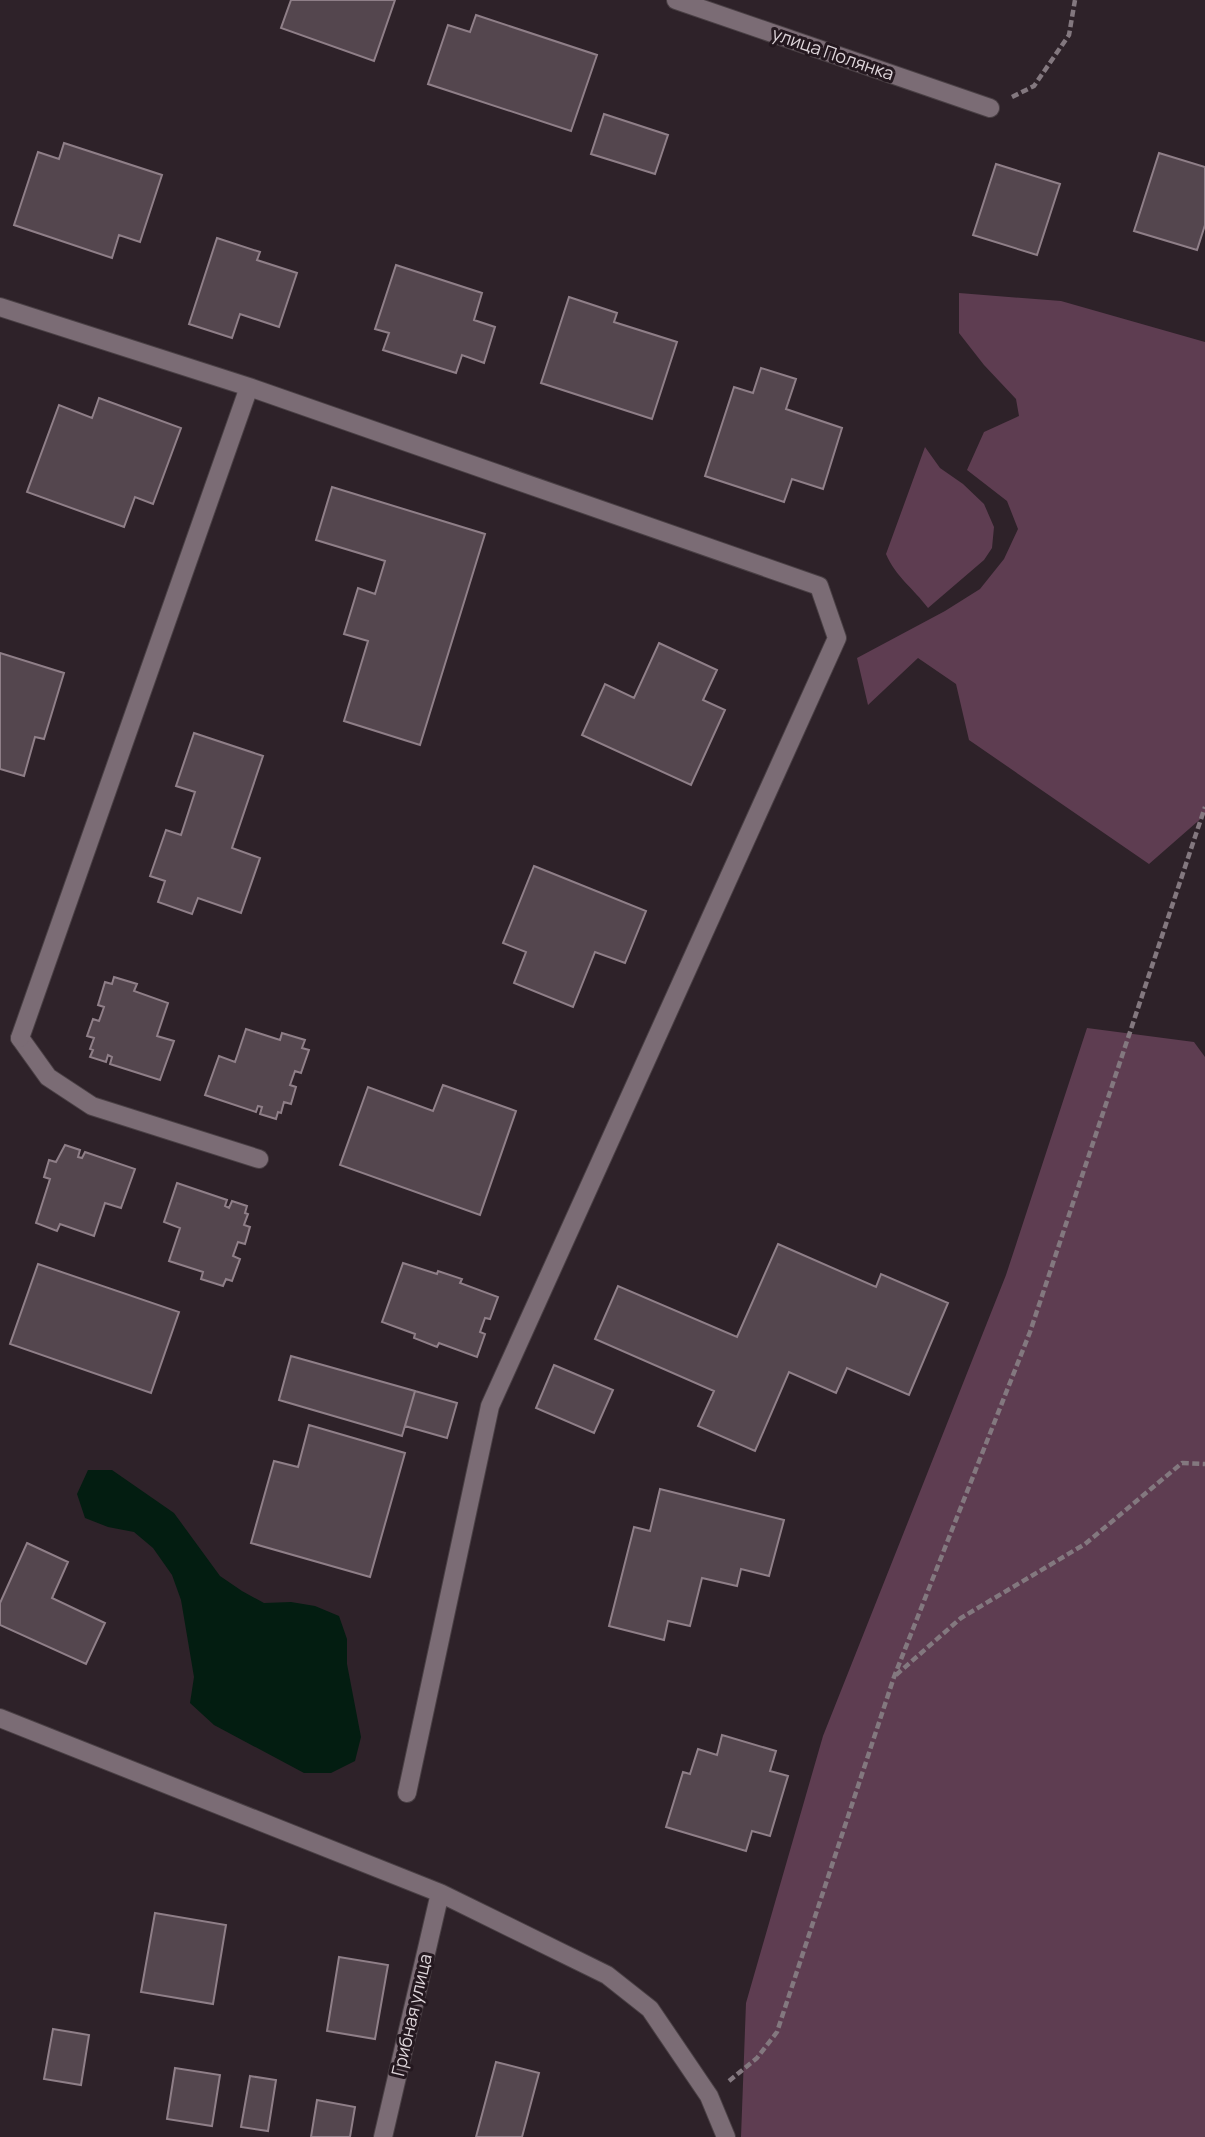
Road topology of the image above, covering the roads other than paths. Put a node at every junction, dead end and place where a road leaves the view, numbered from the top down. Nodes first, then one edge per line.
1 (676, 0) edge
2 (990, 108) road end
3 (0, 307) edge
4 (250, 387) junction
5 (258, 1159) dead end
6 (0, 1718) edge
7 (407, 1793) dead end
8 (440, 1893) junction
9 (383, 2137) edge
10 (726, 2137) edge

1 - 2 street, улица Полянка
3 - 4 street
4 - 5 street
4 - 7 street
6 - 8 street
8 - 9 street, Грибная улица
8 - 10 street

